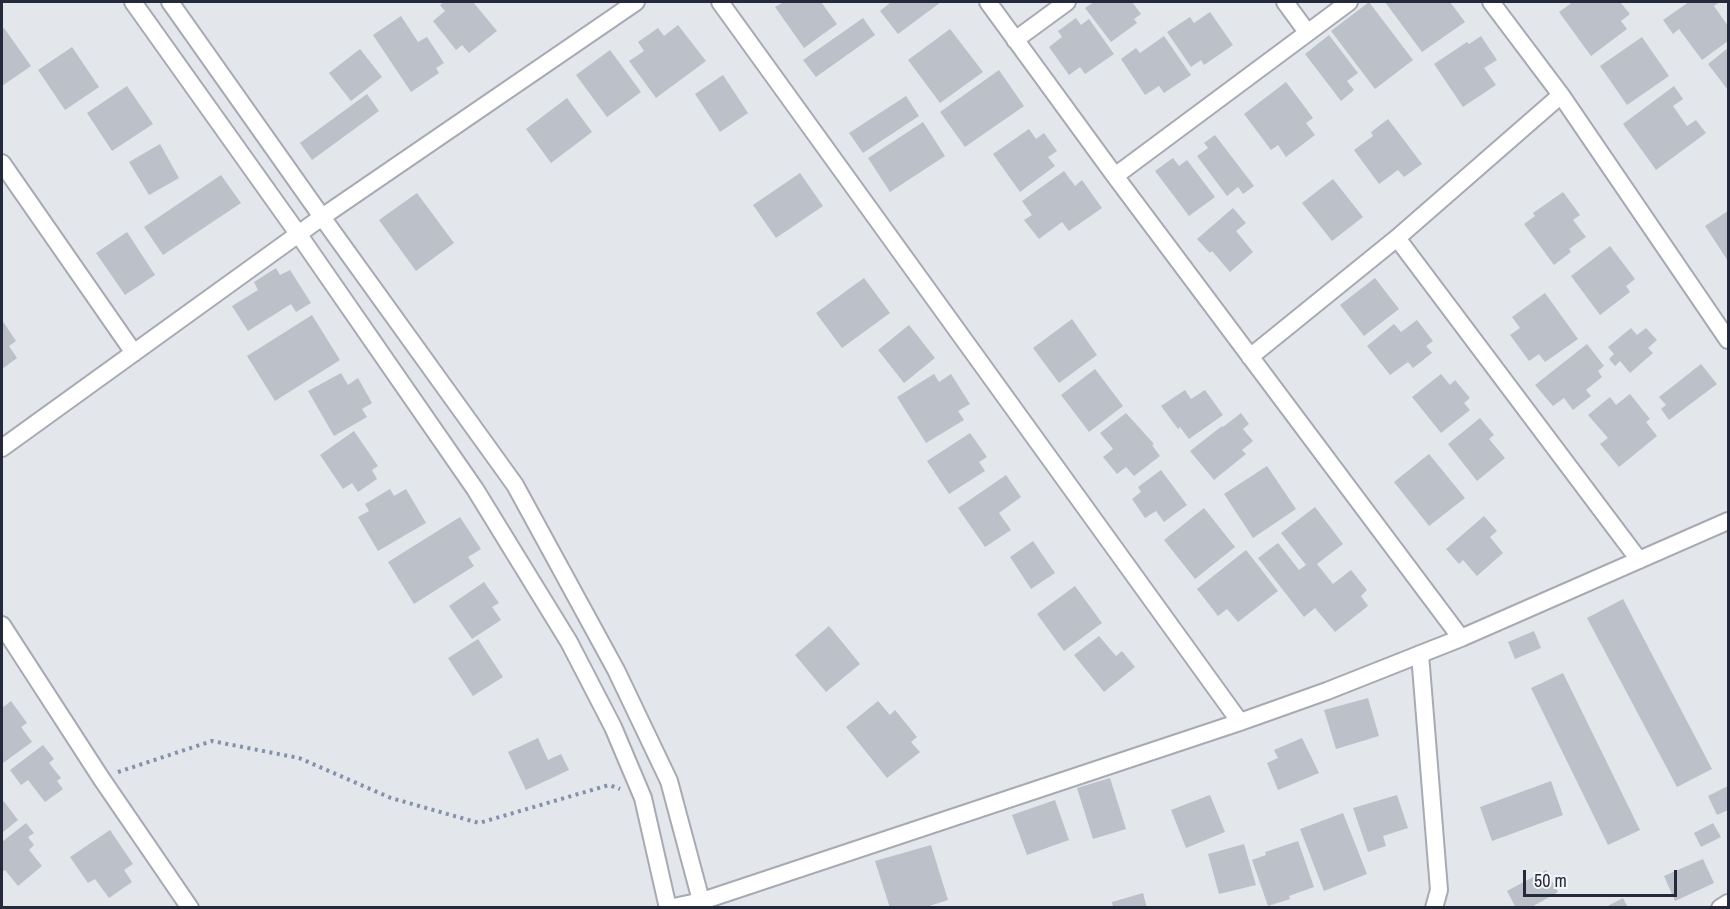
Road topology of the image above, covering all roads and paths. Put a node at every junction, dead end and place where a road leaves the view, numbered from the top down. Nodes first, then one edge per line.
1 (133, 2) edge
2 (170, 2) edge
3 (636, 2) edge
4 (720, 2) edge
5 (988, 2) edge
6 (1067, 2) edge
7 (1285, 2) edge
8 (1349, 2) edge
9 (1491, 2) edge
10 (1307, 32) junction
11 (1015, 40) junction
12 (1561, 95) junction
13 (2, 163) edge
14 (1115, 176) junction
15 (322, 217) junction
16 (299, 235) junction
17 (1397, 238) junction
18 (1728, 340) edge
19 (134, 353) junction
20 (1250, 357) junction
21 (2, 448) edge
22 (1728, 521) edge
23 (1639, 560) junction
24 (2, 625) edge
25 (1461, 638) junction
26 (1420, 654) junction
27 (1240, 722) junction
28 (100, 778) junction
29 (643, 798) junction
30 (1728, 903) edge
31 (702, 904) edge
32 (190, 908) edge
33 (668, 908) edge
34 (1434, 908) edge
35 (1720, 908) edge

1 - 16 street
2 - 15 street
3 - 15 street
4 - 27 street
5 - 11 street
6 - 11 street
7 - 10 street
8 - 10 street
9 - 12 street
10 - 14 street
11 - 14 street
12 - 17 street
12 - 18 street
13 - 19 street
14 - 20 street
15 - 16 street
15 - 31 street
16 - 19 street
16 - 29 street
17 - 20 street
17 - 23 street
19 - 21 street
20 - 25 street
22 - 23 street
23 - 25 street
24 - 28 street
25 - 26 street
26 - 27 street
26 - 34 street
27 - 31 street
28 - 29 path
28 - 32 street
29 - 33 street
30 - 35 street
31 - 33 street

